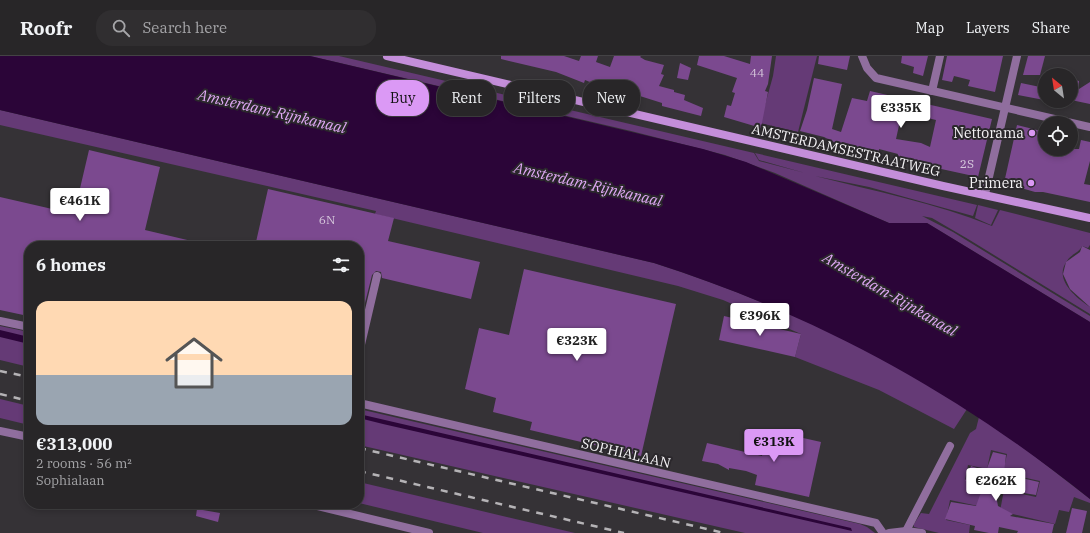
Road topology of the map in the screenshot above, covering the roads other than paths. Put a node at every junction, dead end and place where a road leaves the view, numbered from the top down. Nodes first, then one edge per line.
1 (387, 56) edge
2 (862, 56) edge
3 (940, 56) edge
4 (1017, 56) edge
5 (409, 58) edge
6 (932, 91) junction
7 (1005, 107) junction
8 (1090, 127) edge
9 (985, 194) junction
10 (1090, 218) edge
11 (377, 276) dead end
12 (0, 321) edge
13 (24, 326) edge
14 (364, 332) edge
15 (364, 405) edge
16 (0, 431) edge
17 (24, 436) edge
18 (950, 446) dead end
19 (330, 509) edge
20 (906, 531) junction
21 (429, 533) edge
22 (884, 533) edge
23 (889, 533) edge
24 (922, 533) edge

1 - 5 main road, AMSTERDAMSESTRAATWEG
2 - 6 street
3 - 6 street
4 - 7 street
5 - 9 main road, AMSTERDAMSESTRAATWEG
6 - 7 street
7 - 8 street
7 - 9 street
9 - 10 main road, AMSTERDAMSESTRAATWEG
11 - 14 street
12 - 13 street
15 - 22 street, SOPHIALAAN
16 - 17 street
18 - 20 street
19 - 21 street
20 - 23 street
20 - 24 street

